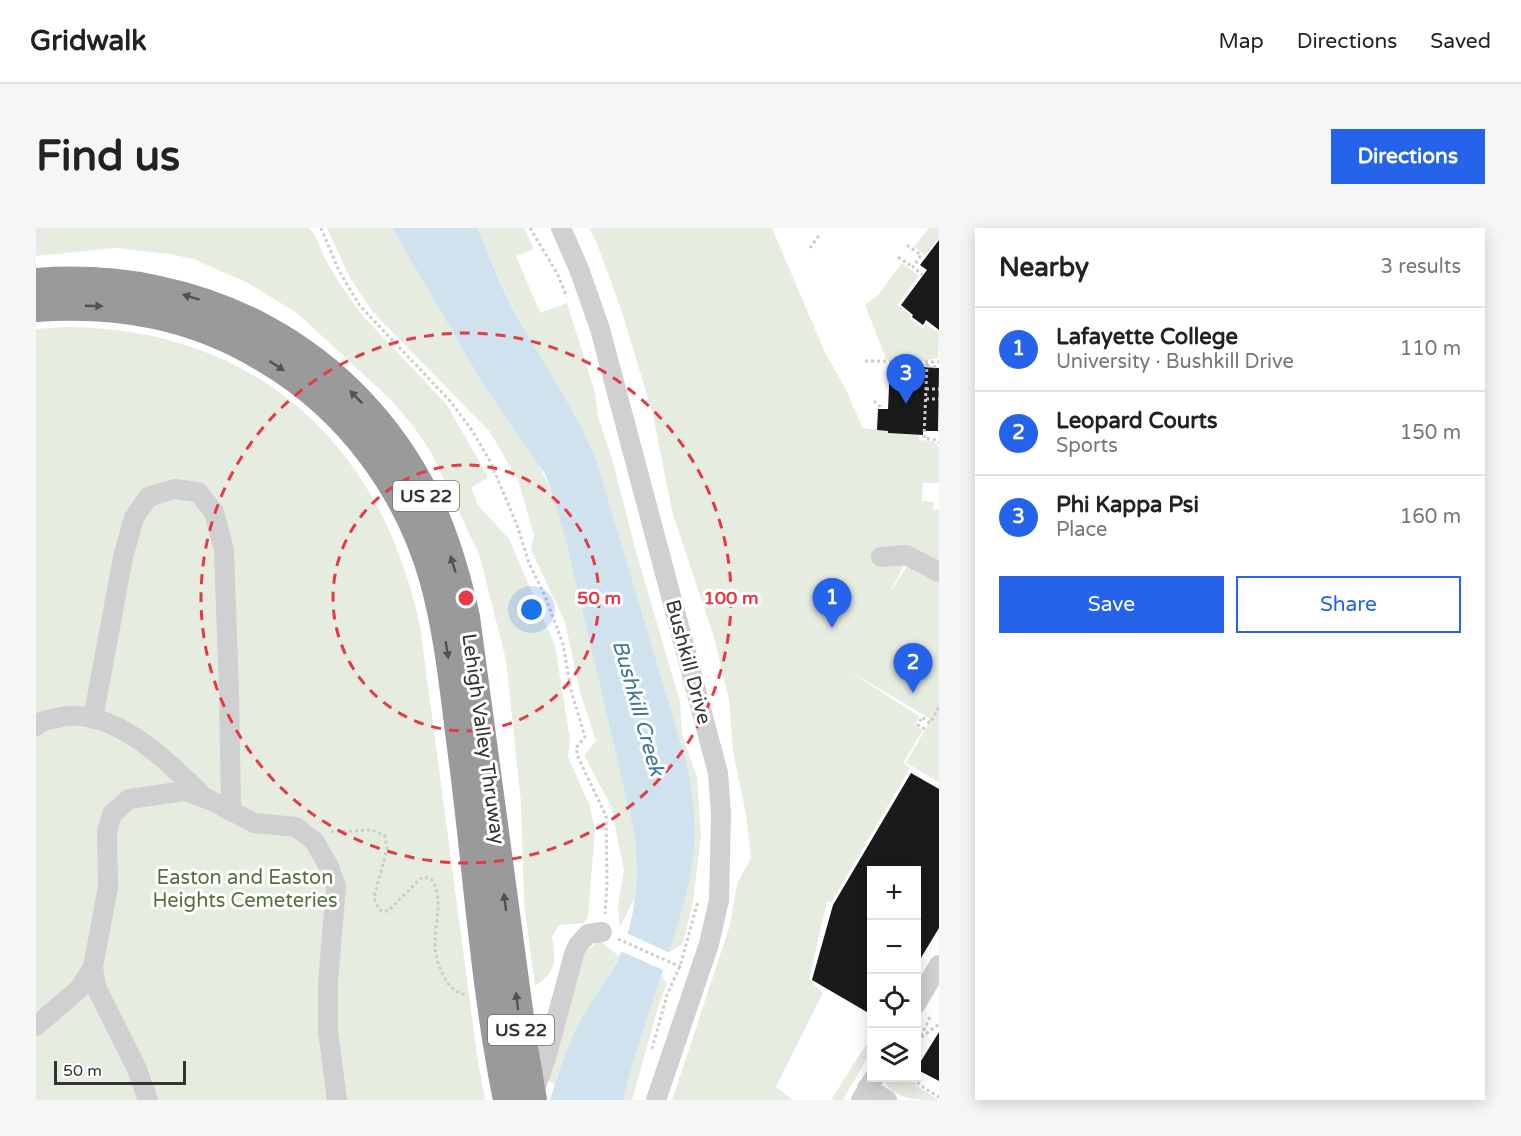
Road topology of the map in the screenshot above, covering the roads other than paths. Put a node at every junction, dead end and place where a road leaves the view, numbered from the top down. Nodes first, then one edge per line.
1 (561, 228) edge
2 (36, 282) edge
3 (36, 308) edge
4 (881, 557) dead end
5 (939, 572) edge
6 (93, 719) junction
7 (36, 726) edge
8 (207, 799) junction
9 (231, 811) junction
10 (609, 935) road end
11 (499, 962) junction
12 (939, 965) edge
13 (93, 967) junction
14 (925, 1008) edge
15 (36, 1026) edge
16 (867, 1089) edge
17 (148, 1100) edge
18 (337, 1100) edge
19 (507, 1100) edge
20 (532, 1100) edge
21 (656, 1100) edge
22 (887, 1100) edge

1 - 21 street, Bushkill Drive
11 -> 2 highway, Lehigh Valley Thruway / US 22
3 -> 11 highway, Lehigh Valley Thruway / US 22
4 - 5 street
6 - 7 street
6 - 8 street
6 - 9 street
8 - 9 street
8 - 13 street
9 - 18 street
10 - 20 street
11 - 19 highway, Lehigh Valley Thruway / US 22
20 -> 11 highway, Lehigh Valley Thruway / US 22
12 - 14 street
13 - 15 street
13 - 17 street
16 - 22 street

